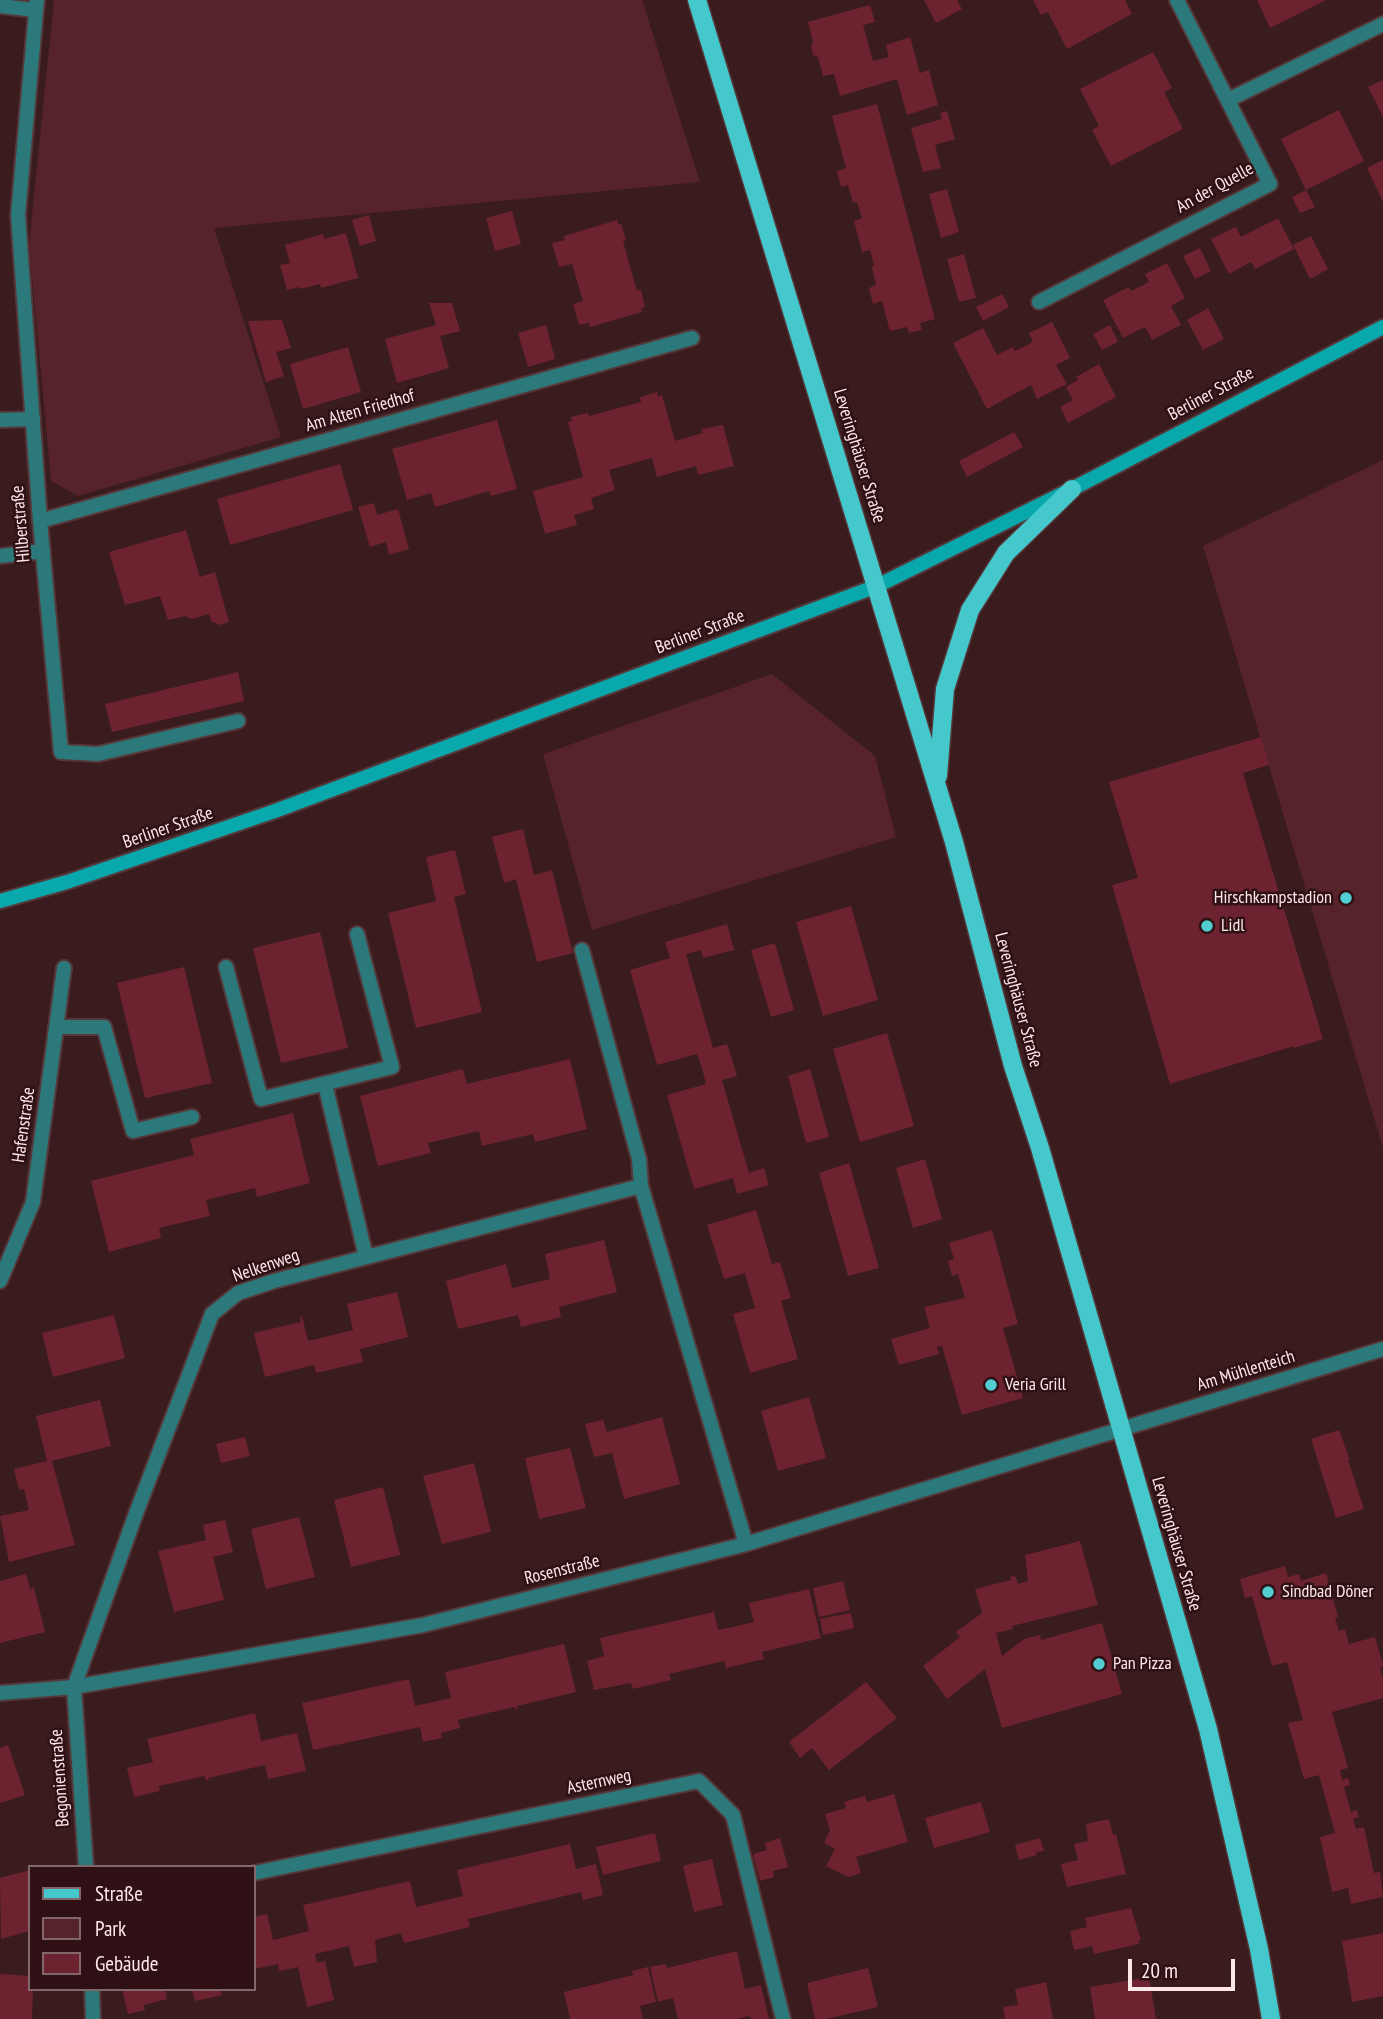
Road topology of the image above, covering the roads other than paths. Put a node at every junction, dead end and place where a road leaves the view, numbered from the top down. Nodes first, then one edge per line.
1 (697, 0) edge
2 (1177, 0) edge
3 (36, 5) edge
4 (0, 6) edge
5 (1383, 24) edge
6 (1228, 100) junction
7 (1039, 302) dead end
8 (1383, 327) edge
9 (691, 338) dead end
10 (33, 419) junction
11 (0, 421) edge
12 (1072, 489) junction
13 (40, 521) junction
14 (43, 551) junction
15 (0, 556) edge
16 (877, 586) junction
17 (238, 721) dead end
18 (937, 787) junction
19 (0, 901) edge
20 (358, 934) dead end
21 (582, 950) dead end
22 (226, 967) dead end
23 (64, 968) dead end
24 (56, 1027) junction
25 (325, 1084) junction
26 (192, 1117) dead end
27 (640, 1186) junction
28 (366, 1257) junction
29 (0, 1281) edge
30 (1383, 1349) edge
31 (1121, 1430) junction
32 (746, 1544) junction
33 (74, 1686) junction
34 (0, 1693) edge
35 (86, 1865) edge
36 (256, 1873) edge
37 (92, 1991) edge
38 (93, 2019) edge
39 (783, 2019) edge
40 (1271, 2019) edge

1 - 16 main road, Leveringhäuser Straße
2 - 6 street, An der Quelle
3 - 4 street
3 - 10 street, Hilberstraße
5 - 6 street
6 - 7 street, An der Quelle
8 - 12 main road, Berliner Straße
9 - 13 street, Am Alten Friedhof
10 - 11 street
10 - 13 street, Hilberstraße
12 - 16 main road, Berliner Straße
12 - 18 main road
13 - 14 street, Hilberstraße
14 - 15 street
14 - 17 street, Hilberstraße
16 - 18 main road, Leveringhäuser Straße
16 - 19 main road, Berliner Straße
18 - 31 main road, Leveringhäuser Straße
20 - 25 street
21 - 27 street
22 - 25 street
23 - 24 street, Hafenstraße
24 - 26 street
24 - 29 street, Hafenstraße
25 - 28 street
27 - 28 street, Nelkenweg
27 - 32 street
28 - 33 street, Nelkenweg
30 - 31 street, Am Mühlenteich
31 - 32 street, Rosenstraße
31 - 40 main road, Leveringhäuser Straße
32 - 33 street, Rosenstraße
33 - 34 street, Rosenstraße
33 - 35 street, Begonienstraße
36 - 39 street, Asternweg
37 - 38 street

